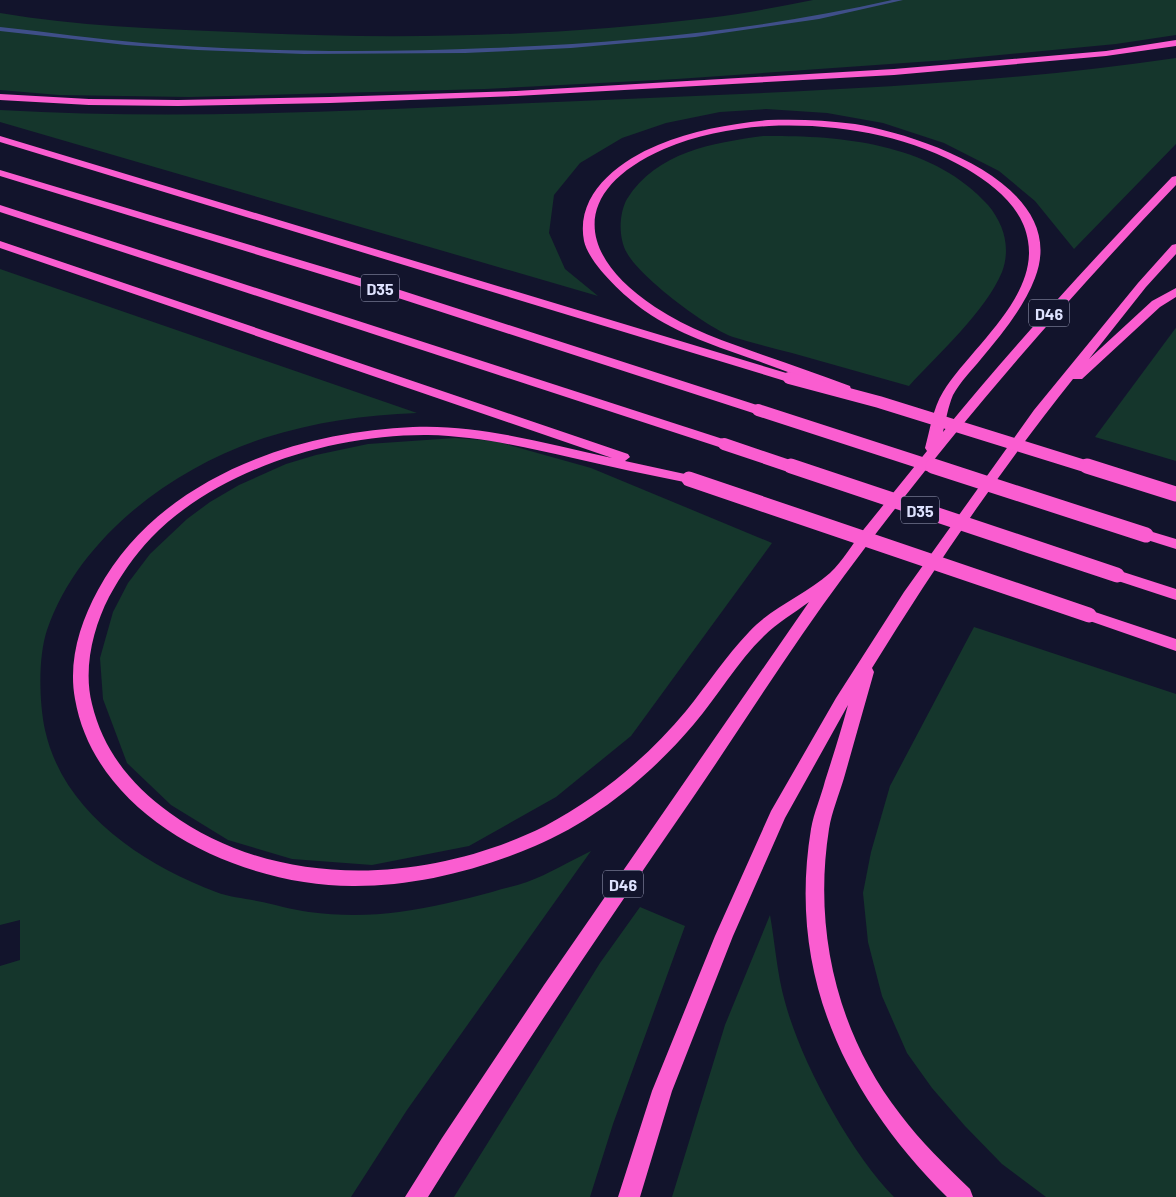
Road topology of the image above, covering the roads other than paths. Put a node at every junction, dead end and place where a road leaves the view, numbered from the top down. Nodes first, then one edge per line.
1 (900, 0) edge
2 (0, 28) edge
3 (1176, 42) edge
4 (0, 97) edge
5 (0, 139) edge
6 (0, 173) edge
7 (1176, 178) edge
8 (0, 208) edge
9 (0, 244) edge
10 (1176, 247) edge
11 (1176, 292) edge
12 (792, 374) junction
13 (1039, 413) junction
14 (930, 454) junction
15 (689, 479) junction
16 (1176, 494) edge
17 (1176, 544) edge
18 (837, 575) junction
19 (1176, 595) edge
20 (1176, 646) edge
21 (872, 654) junction
22 (416, 1197) edge
23 (629, 1197) edge
24 (962, 1197) edge

1 - 2 street
3 - 4 highway
5 - 12 highway
6 - 17 highway, D35, bridge
7 - 14 highway, D46
8 - 19 highway, D35, bridge
9 - 15 highway
10 - 13 highway
11 - 13 highway
12 - 14 highway
12 - 16 highway, bridge
13 - 21 highway
14 - 18 highway, D46
15 - 18 highway
15 - 20 highway, bridge
18 - 22 highway, D46
21 - 23 highway
21 - 24 highway

